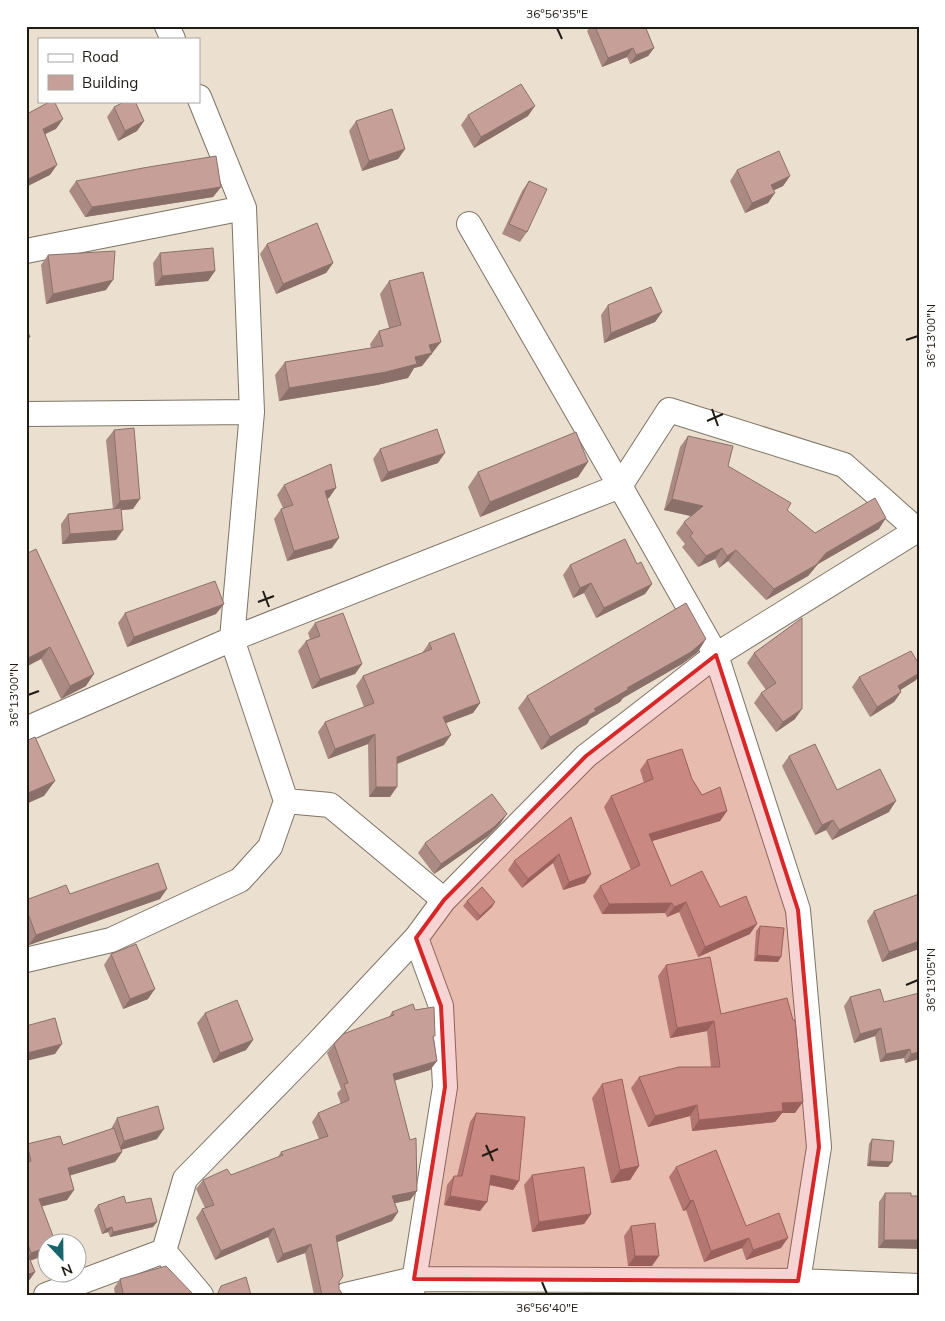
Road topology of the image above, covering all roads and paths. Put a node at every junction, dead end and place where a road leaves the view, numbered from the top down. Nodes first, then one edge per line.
1 (167, 26) edge
2 (172, 38) edge
3 (200, 99) edge
4 (244, 208) junction
5 (469, 224) dead end
6 (26, 251) edge
7 (252, 412) junction
8 (26, 414) edge
9 (620, 486) junction
10 (918, 530) edge
11 (232, 639) junction
12 (716, 655) junction
13 (26, 729) edge
14 (286, 801) junction
15 (444, 900) junction
16 (416, 938) junction
17 (26, 960) edge
18 (164, 1251) junction
19 (919, 1286) edge
20 (413, 1287) edge
21 (795, 1288) edge
22 (46, 1295) edge
23 (200, 1295) edge
24 (346, 1295) edge

1 - 2 street
3 - 4 street
4 - 6 street
4 - 7 street
5 - 9 street
7 - 8 street
7 - 11 street
9 - 10 street
9 - 11 street
9 - 12 street
10 - 12 street
11 - 13 street
11 - 14 street
12 - 15 street
12 - 21 street
14 - 15 street
14 - 17 street
15 - 16 street
16 - 18 street
16 - 20 street
18 - 22 street
18 - 23 street
19 - 21 street
20 - 21 street
20 - 24 street

